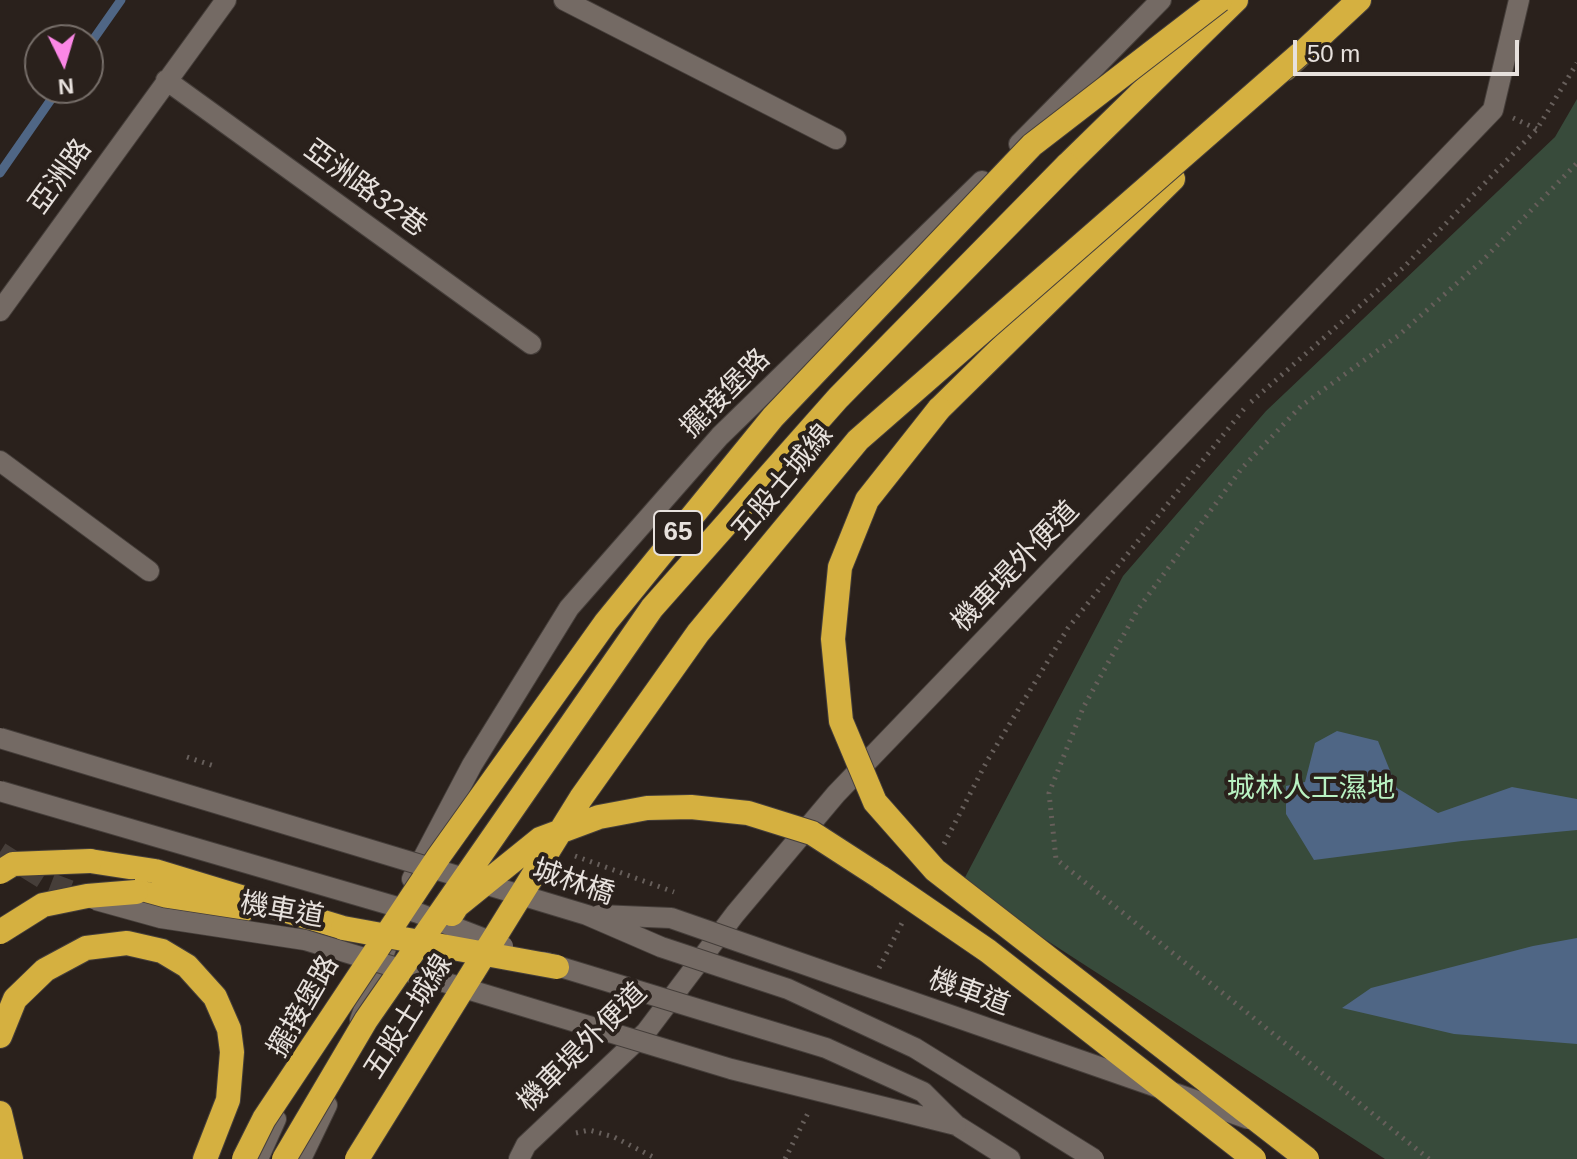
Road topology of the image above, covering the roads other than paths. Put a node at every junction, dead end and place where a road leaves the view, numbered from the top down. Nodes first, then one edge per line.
1 (226, 0) edge
2 (564, 0) edge
3 (1161, 0) edge
4 (1220, 0) edge
5 (1236, 0) edge
6 (1359, 0) edge
7 (1519, 0) edge
8 (1300, 54) junction
9 (166, 80) junction
10 (836, 139) dead end
11 (0, 311) edge
12 (531, 344) dead end
13 (0, 461) edge
14 (149, 571) dead end
15 (0, 738) edge
16 (0, 791) edge
17 (0, 872) edge
18 (407, 888) junction
19 (96, 900) tunnel mouth
20 (587, 915) junction
21 (343, 928) junction
22 (0, 932) edge
23 (557, 967) junction
24 (0, 1036) edge
25 (0, 1113) edge
26 (956, 1125) junction
27 (11, 1159) edge
28 (205, 1159) edge
29 (244, 1159) edge
30 (258, 1159) edge
31 (284, 1159) edge
32 (299, 1159) edge
33 (357, 1159) edge
34 (519, 1159) edge
35 (1010, 1159) edge
36 (1094, 1159) edge
37 (1254, 1159) edge
38 (1307, 1159) edge
39 (1323, 1159) edge

1 - 9 street, 亞洲路
2 - 10 street
3 - 18 street, 擺接堡路
4 - 29 highway, 五股土城線 / 65, bridge
5 - 31 highway, bridge
6 - 8 highway, 五股土城線
7 - 34 street, 機車堤外便道
8 - 33 highway, 五股土城線, bridge
8 - 38 highway, bridge
9 - 11 street, 亞洲路
9 - 12 street, 亞洲路32巷
13 - 14 street
15 - 20 street, 城林橋, bridge
16 - 23 street, bridge
17 - 21 highway, bridge
18 - 30 street, 擺接堡路
18 - 32 street, 擺接堡路
19 - 26 street, 機車道, bridge
20 - 36 street, 城林橋, bridge
20 - 39 street, 機車道, bridge
21 - 22 highway, bridge
21 - 23 highway, bridge
23 - 26 street, bridge
24 - 28 highway
25 - 27 highway
26 - 35 street
32 - 37 highway, bridge

